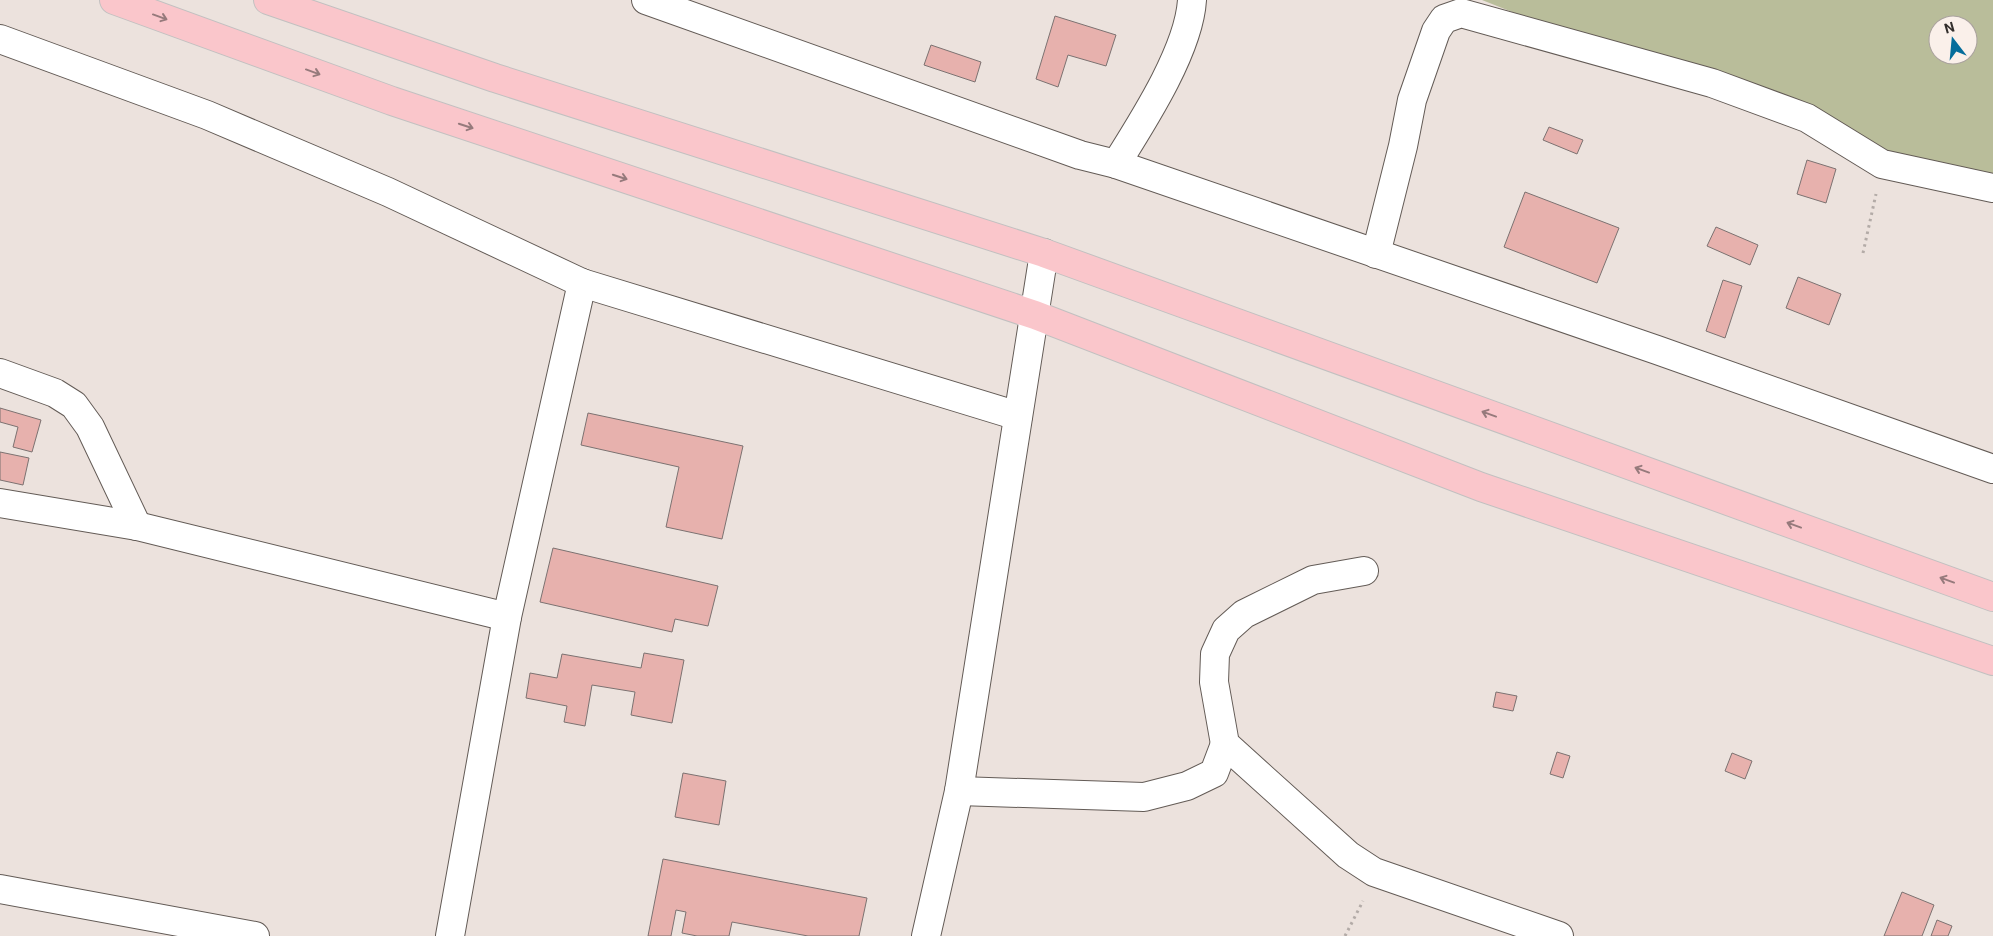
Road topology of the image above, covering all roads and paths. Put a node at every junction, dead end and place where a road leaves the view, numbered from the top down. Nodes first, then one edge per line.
1 (114, 0) edge
2 (268, 0) edge
3 (646, 0) edge
4 (1192, 0) edge
5 (0, 39) edge
6 (1116, 164) junction
7 (1882, 164) junction
8 (1993, 188) edge
9 (1044, 253) junction
10 (1863, 253) dead end
11 (1376, 254) junction
12 (582, 283) junction
13 (1035, 315) junction
14 (0, 373) edge
15 (1018, 416) junction
16 (1993, 469) edge
17 (0, 503) edge
18 (138, 526) junction
19 (1364, 571) dead end
20 (1993, 597) edge
21 (507, 617) junction
22 (1993, 661) edge
23 (1225, 744) junction
24 (959, 791) junction
25 (1374, 872) junction
26 (0, 889) edge
27 (255, 936) edge
28 (450, 936) edge
29 (926, 936) edge
30 (1345, 936) edge
31 (1559, 936) edge

1 -> 13 main road
2 - 9 main road
3 - 6 street
4 - 6 street
5 - 12 street
6 - 11 street
7 - 8 street
7 - 10 path
7 - 11 street
9 - 13 street
20 -> 9 main road
11 - 16 street
12 - 15 street
12 - 21 street
13 - 15 street
13 - 22 main road
14 - 18 street
15 - 24 street
17 - 18 street
18 - 21 street
19 - 23 street
21 - 28 street
23 - 24 street
23 - 25 street
24 - 29 street
25 - 30 path
25 - 31 street
26 - 27 street

